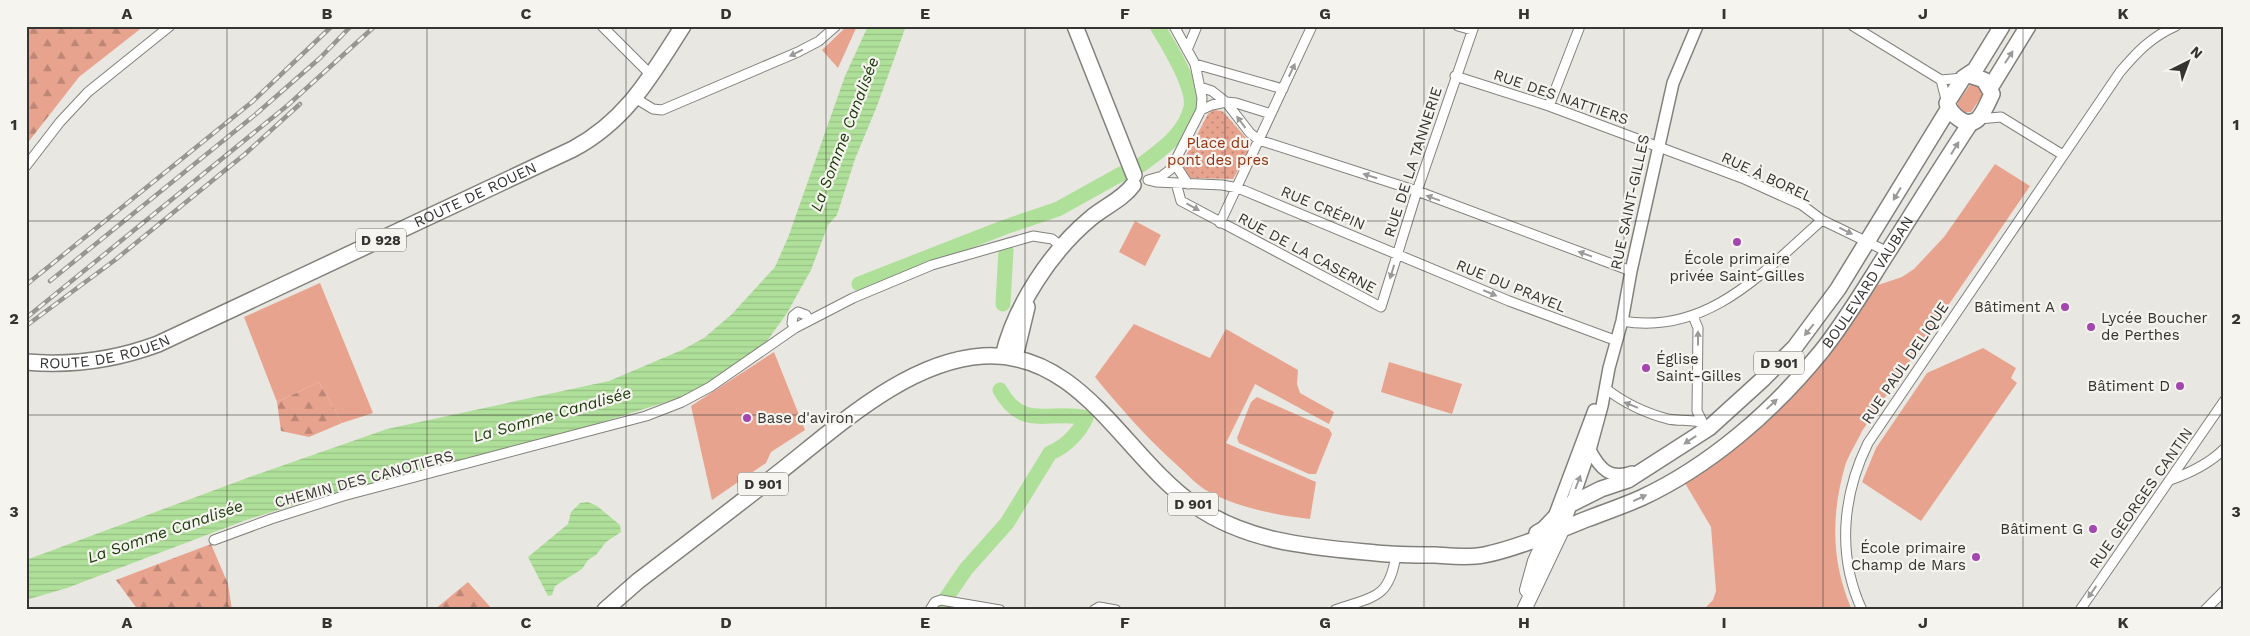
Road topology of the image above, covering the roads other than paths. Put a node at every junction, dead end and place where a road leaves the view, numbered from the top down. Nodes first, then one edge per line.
1 (170, 26) edge
2 (602, 26) edge
3 (683, 26) edge
4 (836, 26) edge
5 (1076, 26) edge
6 (1174, 26) edge
7 (1197, 26) edge
8 (1312, 26) edge
9 (1458, 26) edge
10 (1580, 26) edge
11 (1697, 26) edge
12 (1853, 26) edge
13 (2002, 26) edge
14 (2028, 26) edge
15 (2176, 26) edge
16 (1473, 28) edge
17 (1187, 50) junction
18 (1195, 64) junction
19 (651, 75) junction
20 (1455, 76) junction
21 (1966, 76) junction
22 (1941, 80) junction
23 (1200, 87) junction
24 (1283, 89) junction
25 (1991, 91) junction
26 (635, 98) junction
27 (1226, 102) junction
28 (1549, 106) junction
29 (1948, 106) junction
30 (1201, 110) junction
31 (1272, 114) junction
32 (2001, 118) junction
33 (1974, 120) junction
34 (1259, 140) junction
35 (1658, 146) junction
36 (2063, 155) junction
37 (1174, 164) junction
38 (26, 166) edge
39 (1139, 180) junction
40 (1176, 183) junction
41 (1188, 184) junction
42 (1238, 188) junction
43 (1417, 192) junction
44 (1822, 220) junction
45 (1220, 223) junction
46 (1868, 242) junction
47 (1062, 247) junction
48 (1888, 252) junction
49 (1397, 254) junction
50 (1631, 271) junction
51 (1030, 295) junction
52 (1381, 307) joint
53 (1693, 316) junction
54 (809, 320) junction
55 (1622, 321) junction
56 (795, 328) junction
57 (1023, 330) junction
58 (1617, 341) junction
59 (1009, 356) junction
60 (26, 362) edge
61 (1043, 367) junction
62 (1605, 388) junction
63 (2224, 401) edge
64 (1706, 424) junction
65 (2224, 449) edge
66 (1590, 450) junction
67 (1655, 463) junction
68 (2170, 480) junction
69 (1570, 506) junction
70 (1555, 532) junction
71 (214, 540) dead end
72 (1526, 542) junction
73 (1539, 552) junction
74 (1396, 555) junction
75 (1432, 555) junction
76 (2223, 592) edge
77 (605, 610) edge
78 (930, 610) edge
79 (1000, 610) edge
80 (1094, 610) edge
81 (1116, 610) edge
82 (1335, 610) edge
83 (1523, 610) edge
84 (1862, 610) edge
85 (2080, 610) edge
86 (2205, 610) edge

1 - 38 street
2 - 19 street
3 - 19 main road, ROUTE DE ROUEN / D 928
4 -> 26 street
5 - 39 main road
6 - 17 street
7 - 17 street
24 -> 8 street
9 - 16 street
10 - 28 street
11 - 35 street, RUE SAINT-GILLES
12 - 22 street
13 - 21 main road
25 -> 14 main road
15 - 36 street, RUE PAUL DELIQUE
16 - 20 street, RUE DE LA TANNERIE
17 - 18 street
18 - 23 street
18 - 24 street
19 - 26 main road, ROUTE DE ROUEN / D 928
20 - 28 street, RUE DES NATTIERS
20 - 43 street, RUE DE LA TANNERIE
21 - 22 street
21 - 25 main road
21 - 29 main road, BOULEVARD VAUBAN
22 - 29 street
23 - 27 street
23 - 30 street
24 - 31 street
25 - 32 street
25 - 33 main road, BOULEVARD VAUBAN
26 - 60 main road, ROUTE DE ROUEN / D 928
27 - 30 street
27 - 31 street
34 -> 27 street
28 - 35 street, RUE DES NATTIERS
29 - 33 main road
29 -> 46 main road, BOULEVARD VAUBAN / D 901
30 - 37 street
31 - 34 street
32 - 33 street
32 - 36 street
48 -> 33 main road, BOULEVARD VAUBAN / D 901
34 - 42 street
43 -> 34 street
35 - 44 street, RUE À BOREL
35 - 50 street, RUE SAINT-GILLES
36 - 84 street, RUE PAUL DELIQUE
37 - 39 street
37 - 41 street
39 - 40 street, RUE CRÉPIN
39 - 47 main road
40 - 41 street, RUE CRÉPIN
40 -> 45 street, RUE DE LA CASERNE
41 - 42 street, RUE CRÉPIN
42 - 45 street
42 - 49 street, RUE CRÉPIN
43 - 49 street, RUE DE LA TANNERIE
50 -> 43 street
44 -> 46 street, RUE À BOREL
44 - 53 street
45 - 52 street, RUE DE LA CASERNE
46 - 48 street, RUE À BOREL
46 -> 64 main road, BOULEVARD VAUBAN / D 901
47 - 51 main road
47 - 54 street, CHEMIN DES CANOTIERS
70 -> 48 main road, BOULEVARD VAUBAN / D 901
49 -> 52 street, RUE DE LA TANNERIE
49 -> 58 street, RUE DU PRAYEL
50 - 55 street, RUE SAINT-GILLES
51 - 57 main road
51 - 59 main road
53 - 55 street
64 -> 53 street
54 - 56 street, CHEMIN DES CANOTIERS
54 - 56 street, CHEMIN DES CANOTIERS
55 - 58 street, RUE SAINT-GILLES
56 - 71 street, CHEMIN DES CANOTIERS
57 - 59 main road
57 - 61 main road
58 - 62 street, RUE SAINT-GILLES
59 - 61 main road, D 901
59 - 77 main road, D 901
61 - 74 main road, D 901
64 -> 62 street
62 - 66 street, RUE SAINT-GILLES
62 - 70 street, RUE SAINT-GILLES
63 - 68 street, RUE GEORGES CANTIN
64 -> 67 main road, BOULEVARD VAUBAN / D 901
65 - 68 street
66 - 67 street
69 -> 66 street, RUE SAINT-GILLES
67 - 69 main road, BOULEVARD VAUBAN / D 901
68 -> 85 street, RUE GEORGES CANTIN
69 - 70 main road, D 901
70 - 72 main road
70 - 73 main road, RUE SAINT-GILLES
70 - 75 main road, D 901
70 - 83 main road, RUE SAINT-GILLES
72 - 73 main road
72 - 75 main road
73 - 83 main road, RUE SAINT-GILLES
74 - 75 main road, D 901
74 - 82 street
76 - 86 street
78 - 79 street
80 - 81 street

